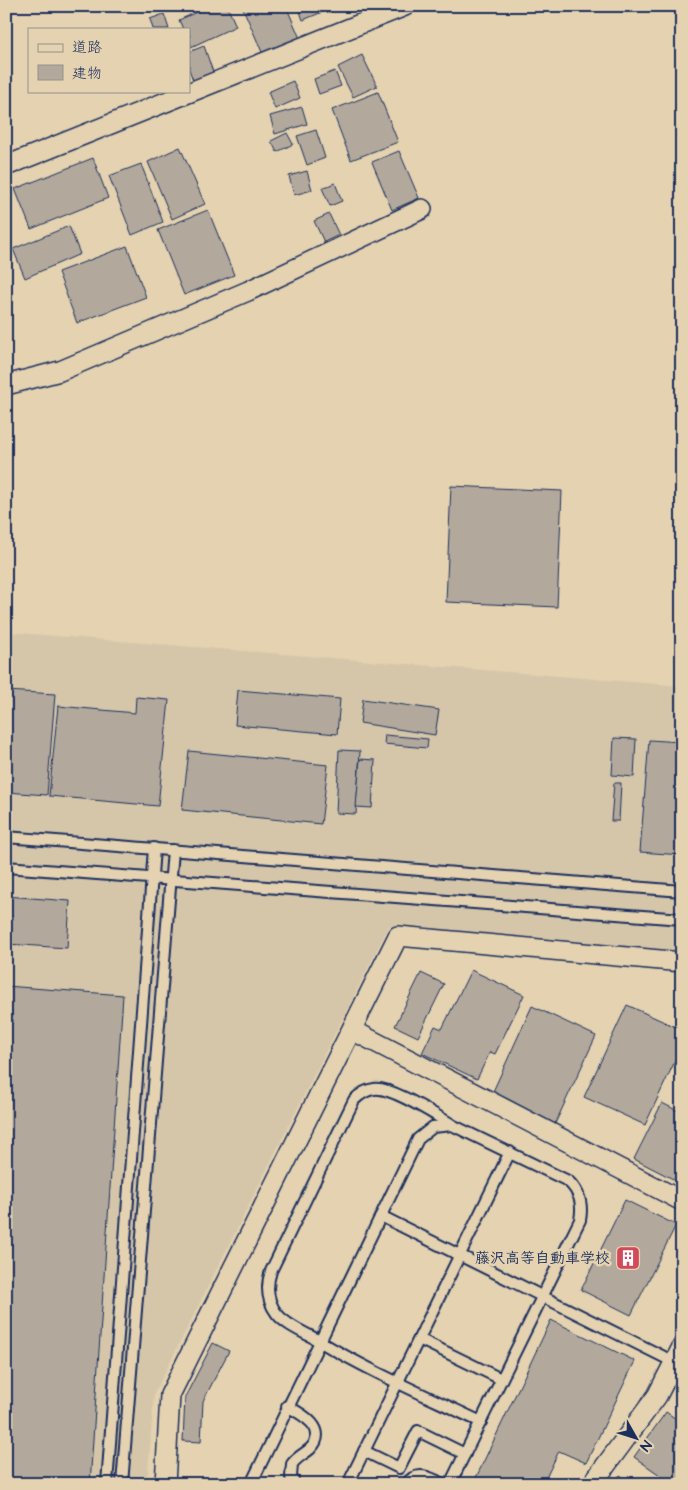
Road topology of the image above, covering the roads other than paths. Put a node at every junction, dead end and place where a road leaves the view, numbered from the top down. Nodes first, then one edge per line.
1 (405, 6) edge
2 (6, 166) edge
3 (422, 209) dead end
4 (6, 385) edge
5 (6, 837) edge
6 (154, 848) junction
7 (173, 850) junction
8 (6, 867) edge
9 (152, 878) junction
10 (171, 879) junction
11 (682, 891) edge
12 (682, 919) edge
13 (682, 962) edge
14 (352, 1030) junction
15 (452, 1125) junction
16 (510, 1152) junction
17 (682, 1202) edge
18 (381, 1216) junction
19 (460, 1256) junction
20 (542, 1296) junction
21 (419, 1338) junction
22 (319, 1341) junction
23 (678, 1354) edge
24 (501, 1380) junction
25 (398, 1382) junction
26 (287, 1406) junction
27 (481, 1422) junction
28 (364, 1451) junction
29 (465, 1454) junction
30 (107, 1484) edge
31 (122, 1484) edge
32 (165, 1484) edge
33 (251, 1484) edge
34 (296, 1484) edge
35 (348, 1484) edge
36 (406, 1484) edge
37 (443, 1484) edge
38 (450, 1484) edge
39 (592, 1484) edge

1 - 2 street
3 - 4 street
5 - 6 lane
6 - 7 lane
6 - 9 lane
7 - 10 lane
7 - 11 lane
8 - 9 lane
9 - 10 lane
9 - 30 lane
10 - 12 lane
10 - 31 lane
13 - 14 street
14 - 17 street
14 - 32 street
15 - 16 lane
15 - 18 lane
15 - 22 lane
16 - 19 lane
16 - 20 lane
18 - 19 lane
18 - 22 lane
19 - 20 lane
19 - 21 lane
20 - 23 lane
20 - 24 lane
21 - 24 lane
21 - 25 lane
22 - 25 lane
22 - 26 lane
23 - 39 street
24 - 27 lane
25 - 27 lane
25 - 28 lane
26 - 33 lane
26 - 34 lane
27 - 29 lane
28 - 29 lane
28 - 35 lane
29 - 38 lane
36 - 37 lane

